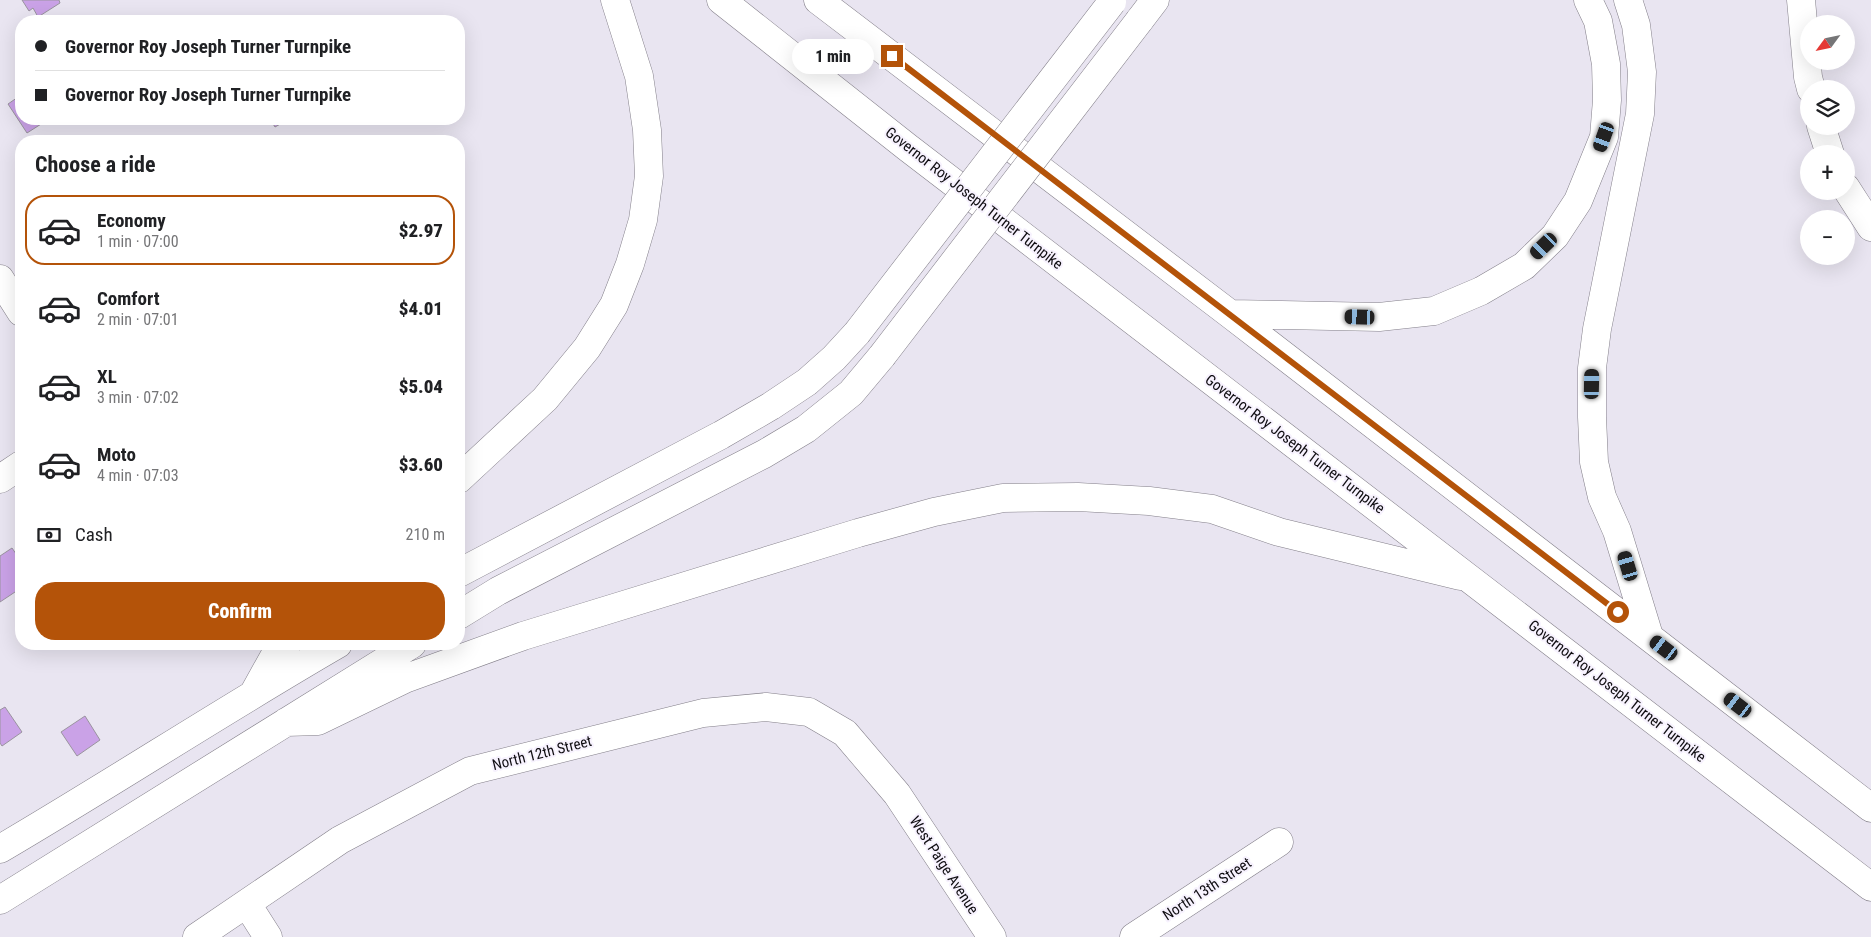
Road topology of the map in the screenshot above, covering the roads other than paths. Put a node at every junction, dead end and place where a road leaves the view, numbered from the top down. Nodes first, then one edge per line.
1 (615, 0) edge
2 (721, 0) edge
3 (818, 0) edge
4 (1588, 0) edge
5 (1628, 0) edge
6 (1801, 0) edge
7 (1112, 1) edge
8 (1147, 10) edge
9 (1809, 80) edge
10 (1854, 200) edge
11 (1871, 227) edge
12 (0, 279) edge
13 (15, 303) edge
14 (1230, 314) junction
15 (15, 469) edge
16 (465, 472) edge
17 (0, 479) edge
18 (465, 570) edge
19 (1471, 579) junction
20 (465, 611) edge
21 (1649, 636) junction
22 (281, 650) edge
23 (328, 650) edge
24 (402, 650) edge
25 (254, 692) junction
26 (286, 722) junction
27 (897, 794) joint
28 (1871, 808) edge
29 (1279, 842) dead end
30 (0, 849) edge
31 (1871, 887) edge
32 (0, 900) edge
33 (247, 904) junction
34 (197, 937) edge
35 (268, 937) edge
36 (992, 937) edge
37 (1134, 937) edge

1 - 16 main road
2 - 19 main road, Governor Roy Joseph Turner Turnpike
3 - 14 main road
4 - 14 main road
5 - 21 main road
6 - 9 main road
7 - 18 main road, bridge
8 - 20 main road, bridge
10 - 11 main road
12 - 13 main road
14 - 21 main road
15 - 17 main road
19 - 26 main road
19 - 31 main road, Governor Roy Joseph Turner Turnpike
21 - 28 main road
22 - 25 main road
23 - 25 main road
24 - 26 main road
25 - 30 main road
26 - 32 main road
27 - 33 main road, North 12th Street
27 - 36 main road, West Paige Avenue
29 - 37 main road, North 13th Street
33 - 34 main road, North 12th Street
33 - 35 main road

